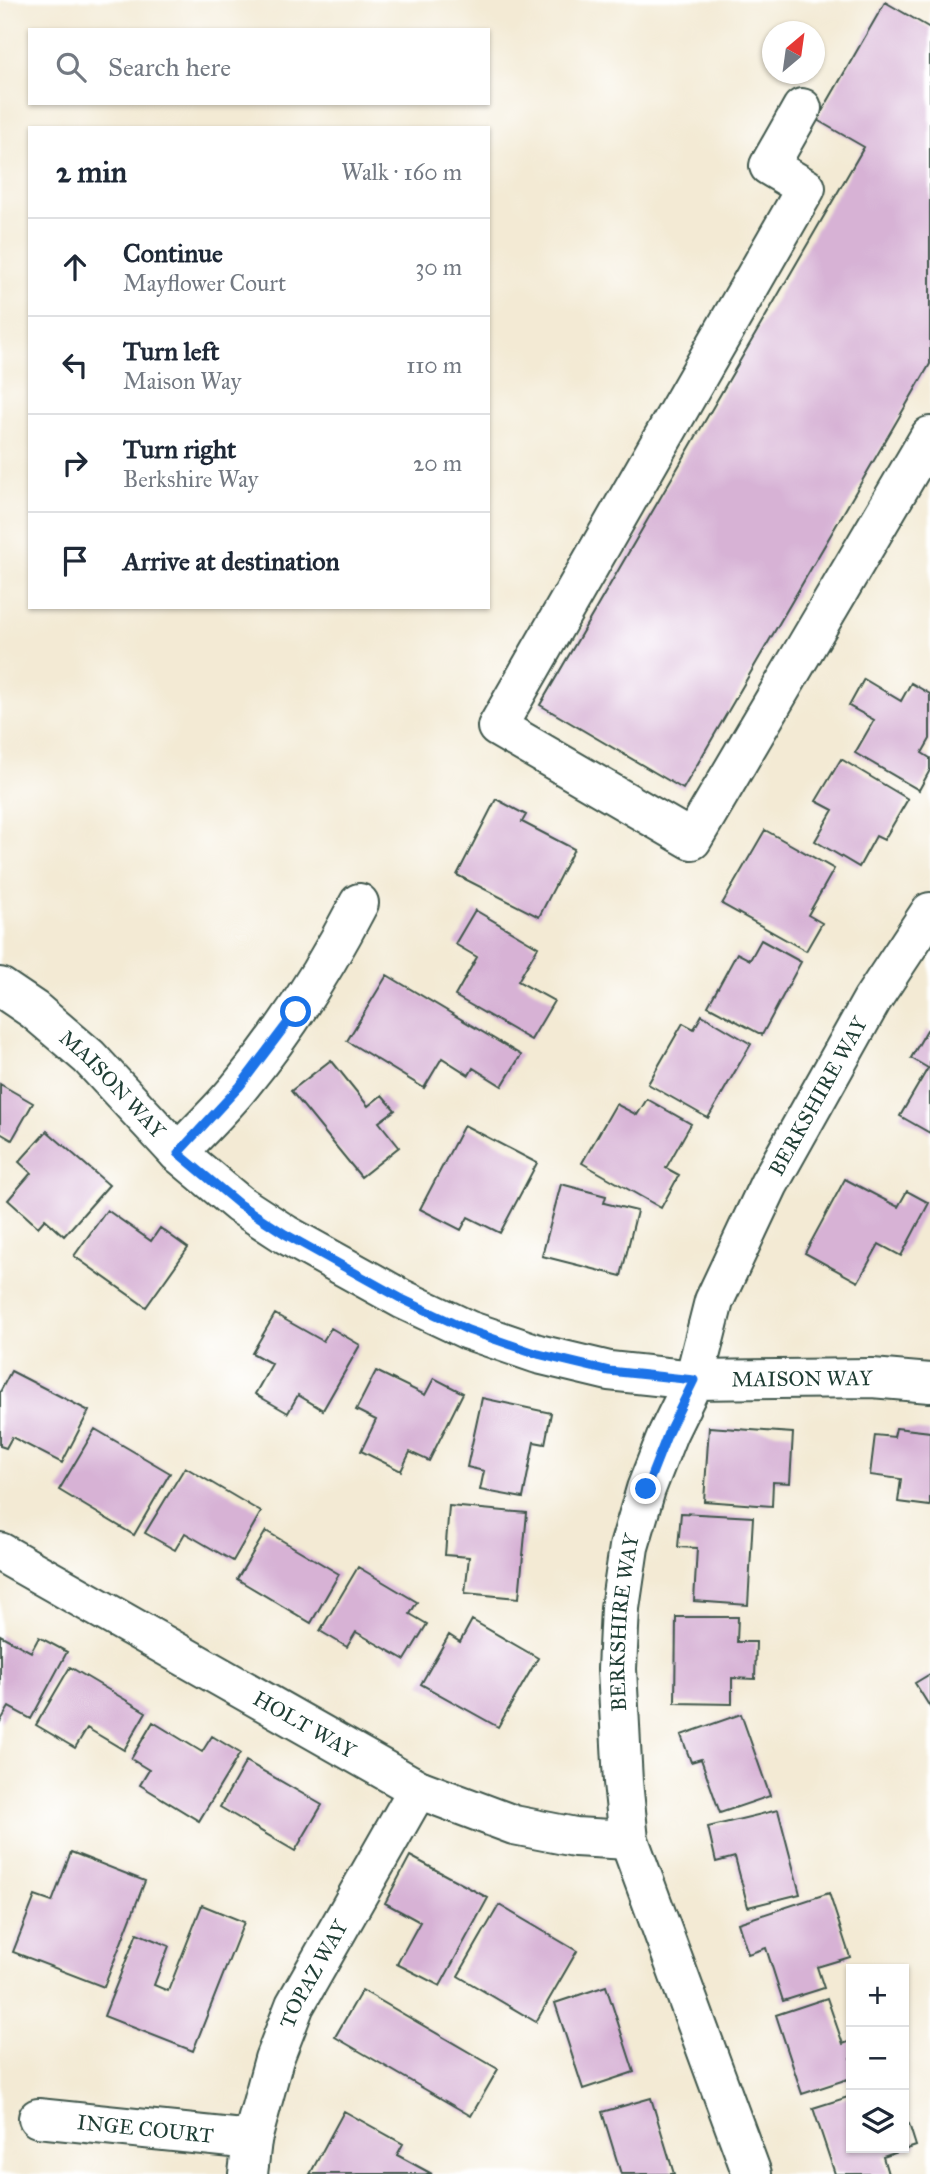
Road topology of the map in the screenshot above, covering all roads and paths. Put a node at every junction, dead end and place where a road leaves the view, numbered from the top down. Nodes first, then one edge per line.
1 (802, 108) dead end
2 (930, 436) edge
3 (359, 903) dead end
4 (930, 912) edge
5 (0, 987) edge
6 (178, 1153) junction
7 (694, 1380) junction
8 (930, 1382) edge
9 (0, 1552) edge
10 (418, 1789) junction
11 (628, 1840) junction
12 (38, 2118) dead end
13 (250, 2157) edge
14 (752, 2174) edge

1 - 2 street
3 - 6 street
4 - 7 street, BERKSHIRE WAY
5 - 6 street, MAISON WAY
6 - 7 street, MAISON WAY
7 - 8 street, MAISON WAY
7 - 11 street, BERKSHIRE WAY
9 - 10 street, HOLT WAY
10 - 11 street, HOLT WAY
10 - 13 street, TOPAZ WAY
11 - 14 street, BERKSHIRE WAY
12 - 13 street, INGE COURT

